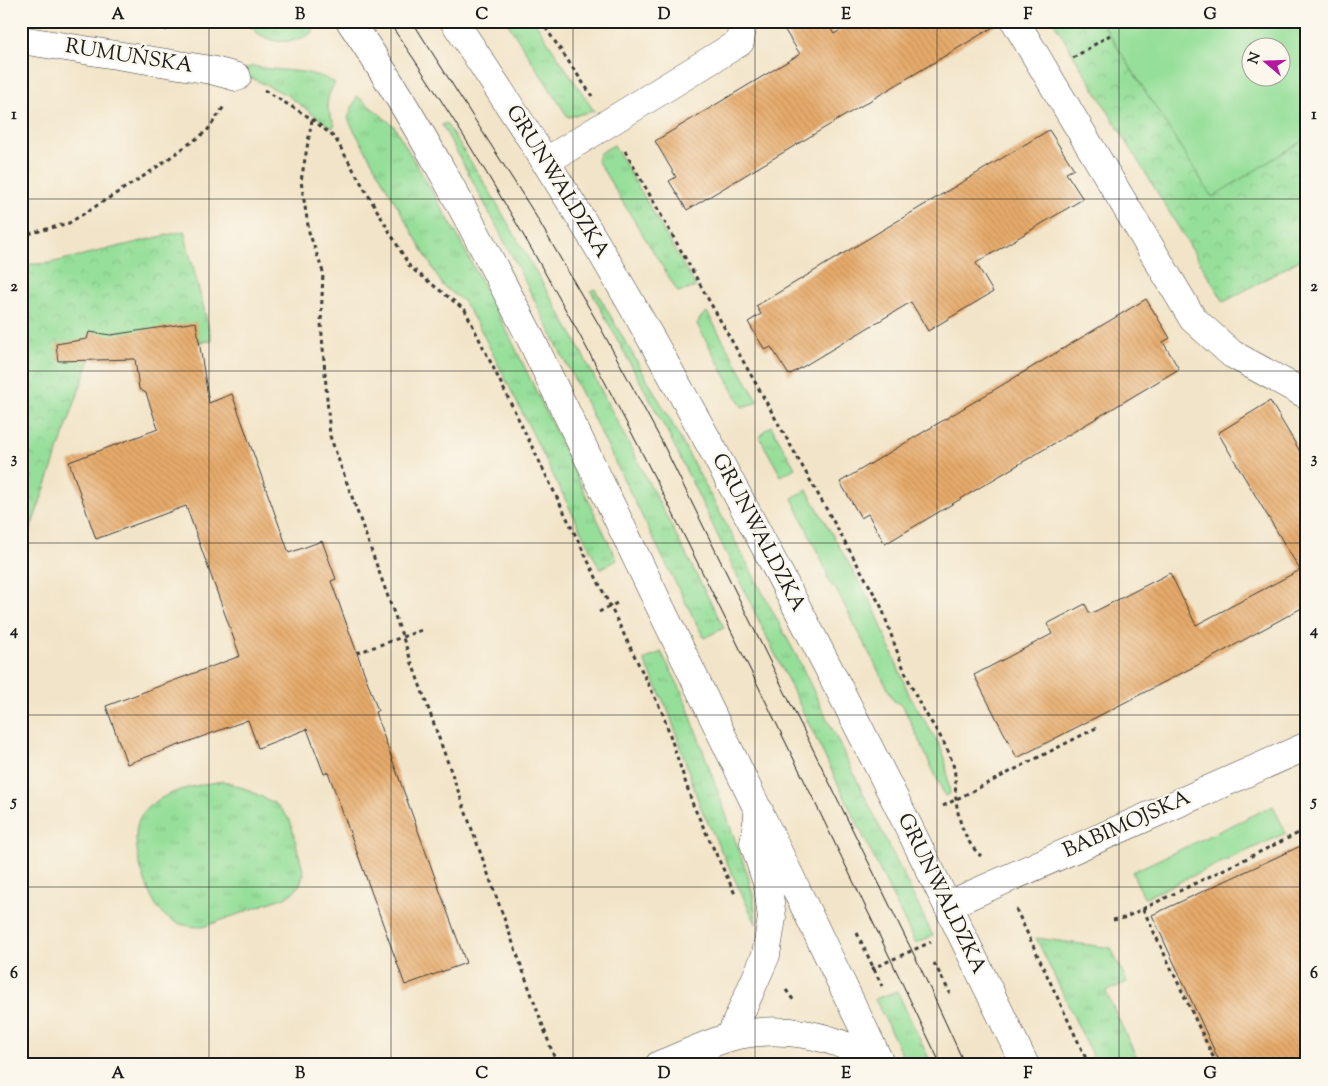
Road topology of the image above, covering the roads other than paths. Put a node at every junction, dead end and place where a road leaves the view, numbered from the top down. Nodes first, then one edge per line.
1 (350, 21) edge
2 (454, 21) edge
3 (743, 21) edge
4 (1015, 21) edge
5 (21, 40) edge
6 (239, 79) road end
7 (545, 162) junction
8 (1307, 395) edge
9 (1307, 746) edge
10 (759, 810) junction
11 (948, 905) junction
12 (730, 1037) junction
13 (659, 1065) edge
14 (880, 1065) edge
15 (1025, 1065) edge

1 - 10 street
2 - 7 street, GRUNWALDZKA
3 - 7 street
4 - 8 street
5 - 6 street, RUMUŃSKA
7 - 11 street, GRUNWALDZKA
9 - 11 street, BABIMOJSKA
10 - 12 street
10 - 14 street
11 - 15 street, GRUNWALDZKA
12 - 13 street
12 - 14 street

